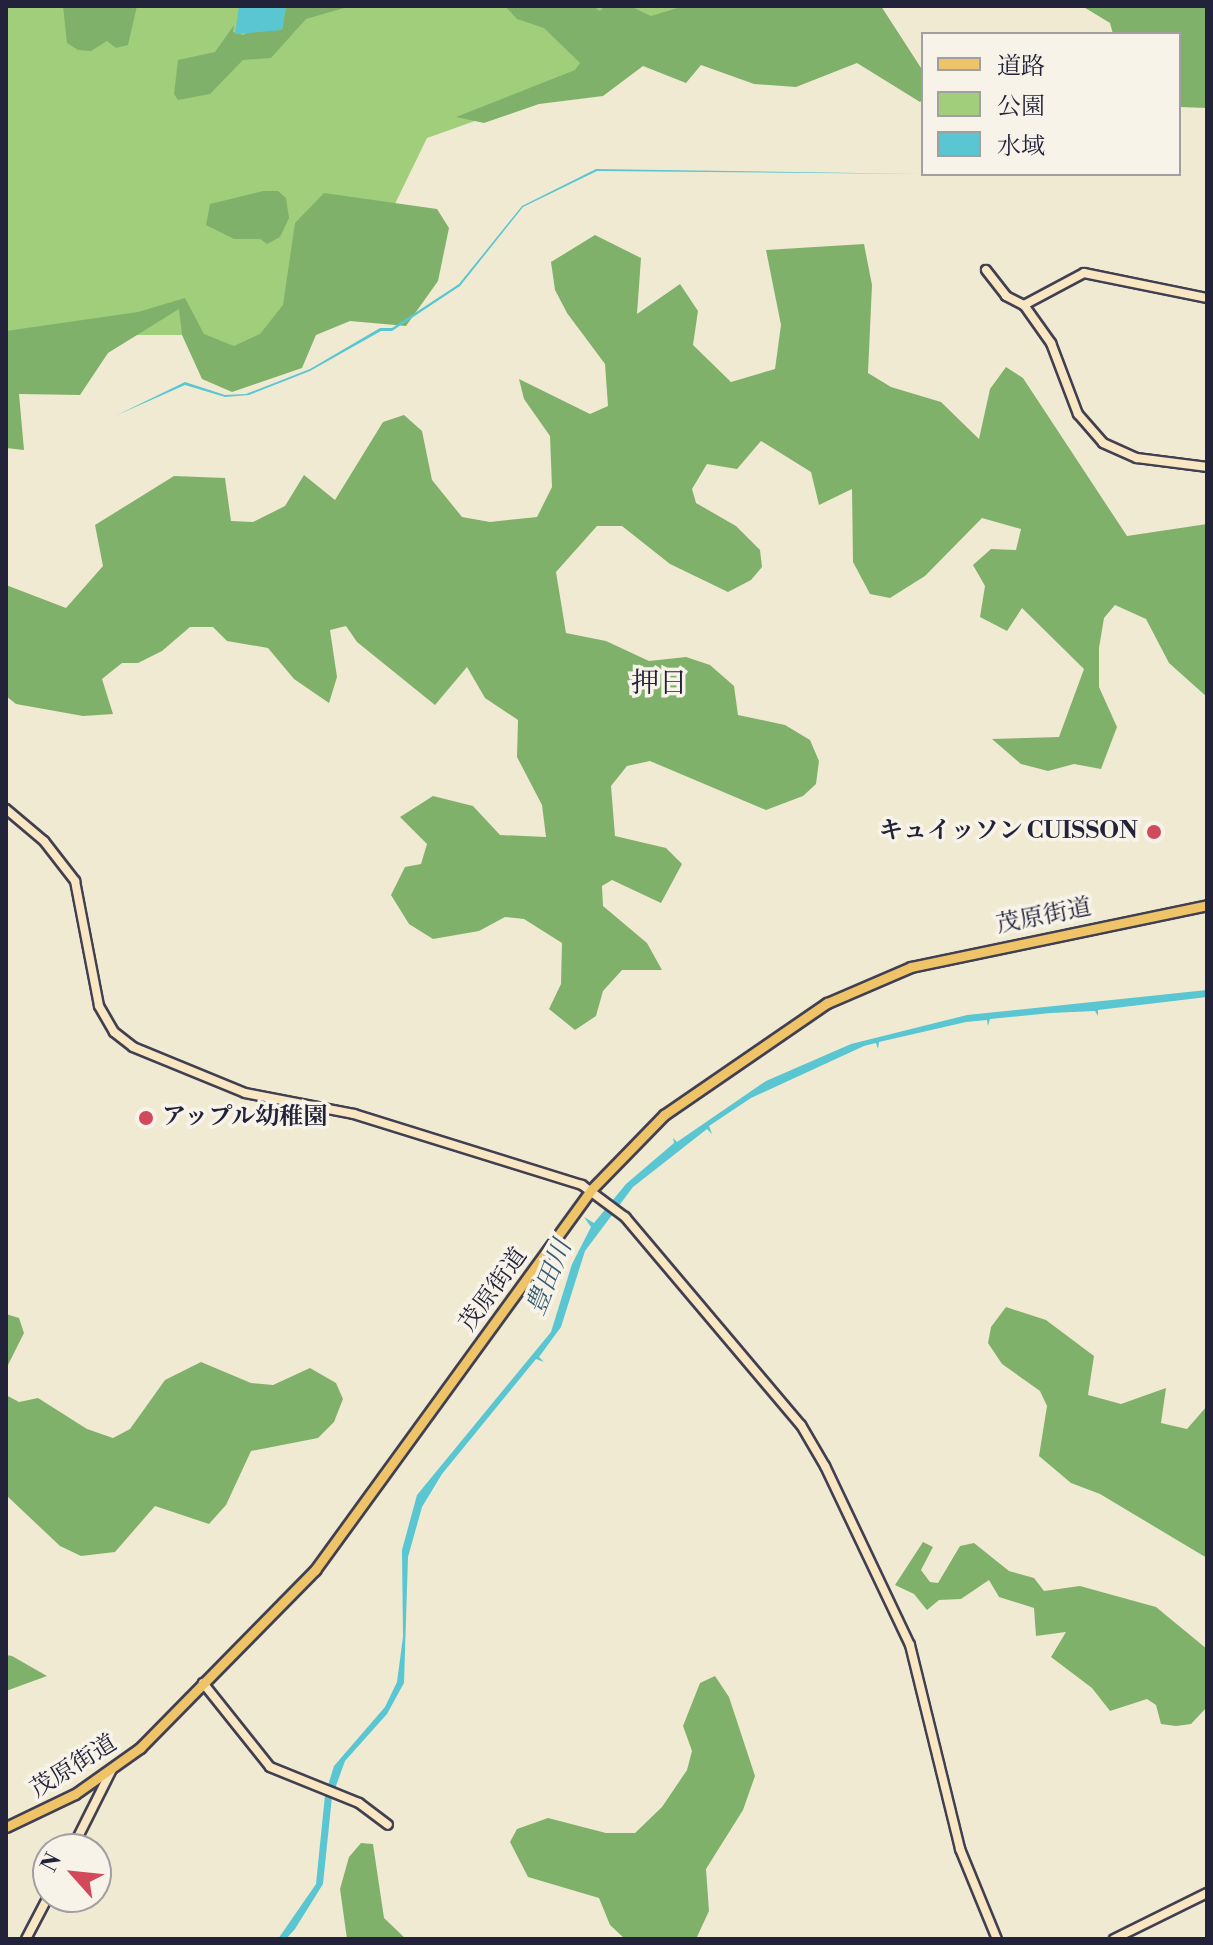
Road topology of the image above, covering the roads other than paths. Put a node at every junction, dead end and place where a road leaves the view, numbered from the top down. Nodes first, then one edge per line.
1 (986, 270) dead end
2 (1207, 298) edge
3 (1024, 305) junction
4 (1207, 467) edge
5 (6, 809) edge
6 (1207, 905) edge
7 (591, 1190) junction
8 (203, 1683) junction
9 (112, 1769) junction
10 (388, 1825) dead end
11 (6, 1827) edge
12 (80, 1833) edge
13 (1207, 1893) edge
14 (40, 1913) edge
15 (26, 1939) edge
16 (997, 1939) edge
17 (1114, 1939) edge

1 - 3 street
2 - 3 street
3 - 4 street
5 - 7 street
6 - 7 main road, 茂原街道
7 - 8 main road, 茂原街道
7 - 16 street
8 - 9 main road, 茂原街道
8 - 10 street
9 - 11 main road, 茂原街道
9 - 12 street
13 - 17 street
14 - 15 street

